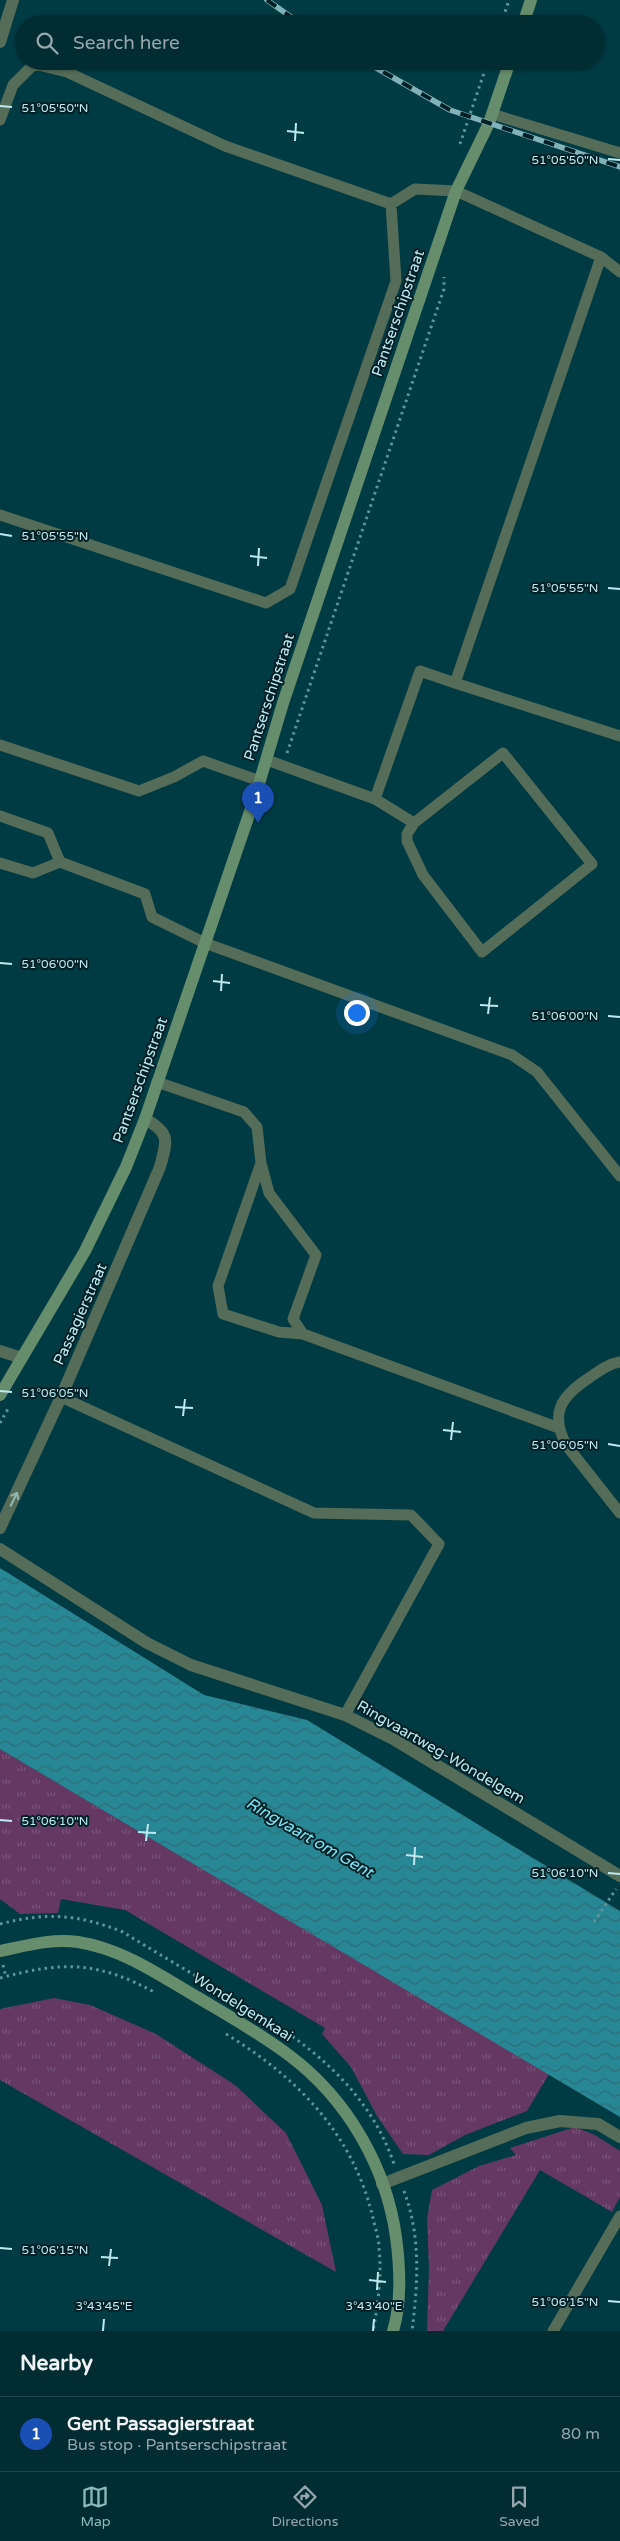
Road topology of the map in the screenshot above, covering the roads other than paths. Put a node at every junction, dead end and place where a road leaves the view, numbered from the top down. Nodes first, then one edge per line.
1 (13, 0) edge
2 (531, 0) edge
3 (526, 15) edge
4 (0, 42) edge
5 (28, 70) edge
6 (59, 70) edge
7 (507, 70) edge
8 (492, 114) junction
9 (0, 120) edge
10 (620, 153) edge
11 (456, 191) junction
12 (392, 204) junction
13 (601, 257) junction
14 (620, 272) edge
15 (0, 515) edge
16 (456, 683) junction
17 (620, 736) edge
18 (0, 745) edge
19 (266, 760) junction
20 (260, 781) junction
21 (375, 799) junction
22 (0, 816) edge
23 (414, 823) junction
24 (60, 862) junction
25 (0, 864) edge
26 (205, 943) junction
27 (157, 1082) junction
28 (145, 1119) junction
29 (261, 1163) junction
30 (620, 1176) edge
31 (303, 1334) junction
32 (0, 1351) edge
33 (22, 1358) junction
34 (620, 1362) edge
35 (0, 1395) edge
36 (61, 1397) junction
37 (560, 1428) junction
38 (620, 1512) edge
39 (0, 1528) edge
40 (0, 1550) edge
41 (345, 1714) junction
42 (620, 1876) edge
43 (0, 1951) edge
44 (620, 2137) edge
45 (382, 2184) junction
46 (620, 2216) edge
47 (393, 2331) edge
48 (554, 2331) edge

1 - 4 street
2 - 3 main road
5 - 9 lane
6 - 12 lane
7 - 8 main road, Pantserschipstraat
8 - 10 lane
8 - 11 main road, Pantserschipstraat
11 - 12 lane
11 - 13 lane
11 - 19 main road, Pantserschipstraat
12 - 15 lane
13 - 14 lane
13 - 16 lane
16 - 17 lane
16 - 21 lane
18 - 20 lane
19 - 20 main road, Pantserschipstraat
19 - 21 lane
20 - 26 main road, Pantserschipstraat
21 - 23 lane
22 - 24 lane
23 - 23 lane
24 - 25 lane
24 - 26 lane
26 - 27 main road, Pantserschipstraat
26 - 30 lane
27 - 28 main road, Pantserschipstraat
27 - 29 lane
28 - 33 main road, Pantserschipstraat
28 - 36 street, Passagierstraat
29 - 31 lane
29 - 31 lane
31 - 37 lane
32 - 33 street
33 - 35 main road
34 - 37 lane
39 -> 36 street, Passagierstraat
36 - 41 lane
37 - 38 lane
40 - 41 street, Ringvaartweg-Wondelgem
41 - 42 street, Ringvaartweg-Wondelgem
43 - 45 main road, Wondelgemkaai
44 - 45 street
45 - 47 main road, Wondelgemkaai
46 - 48 lane

